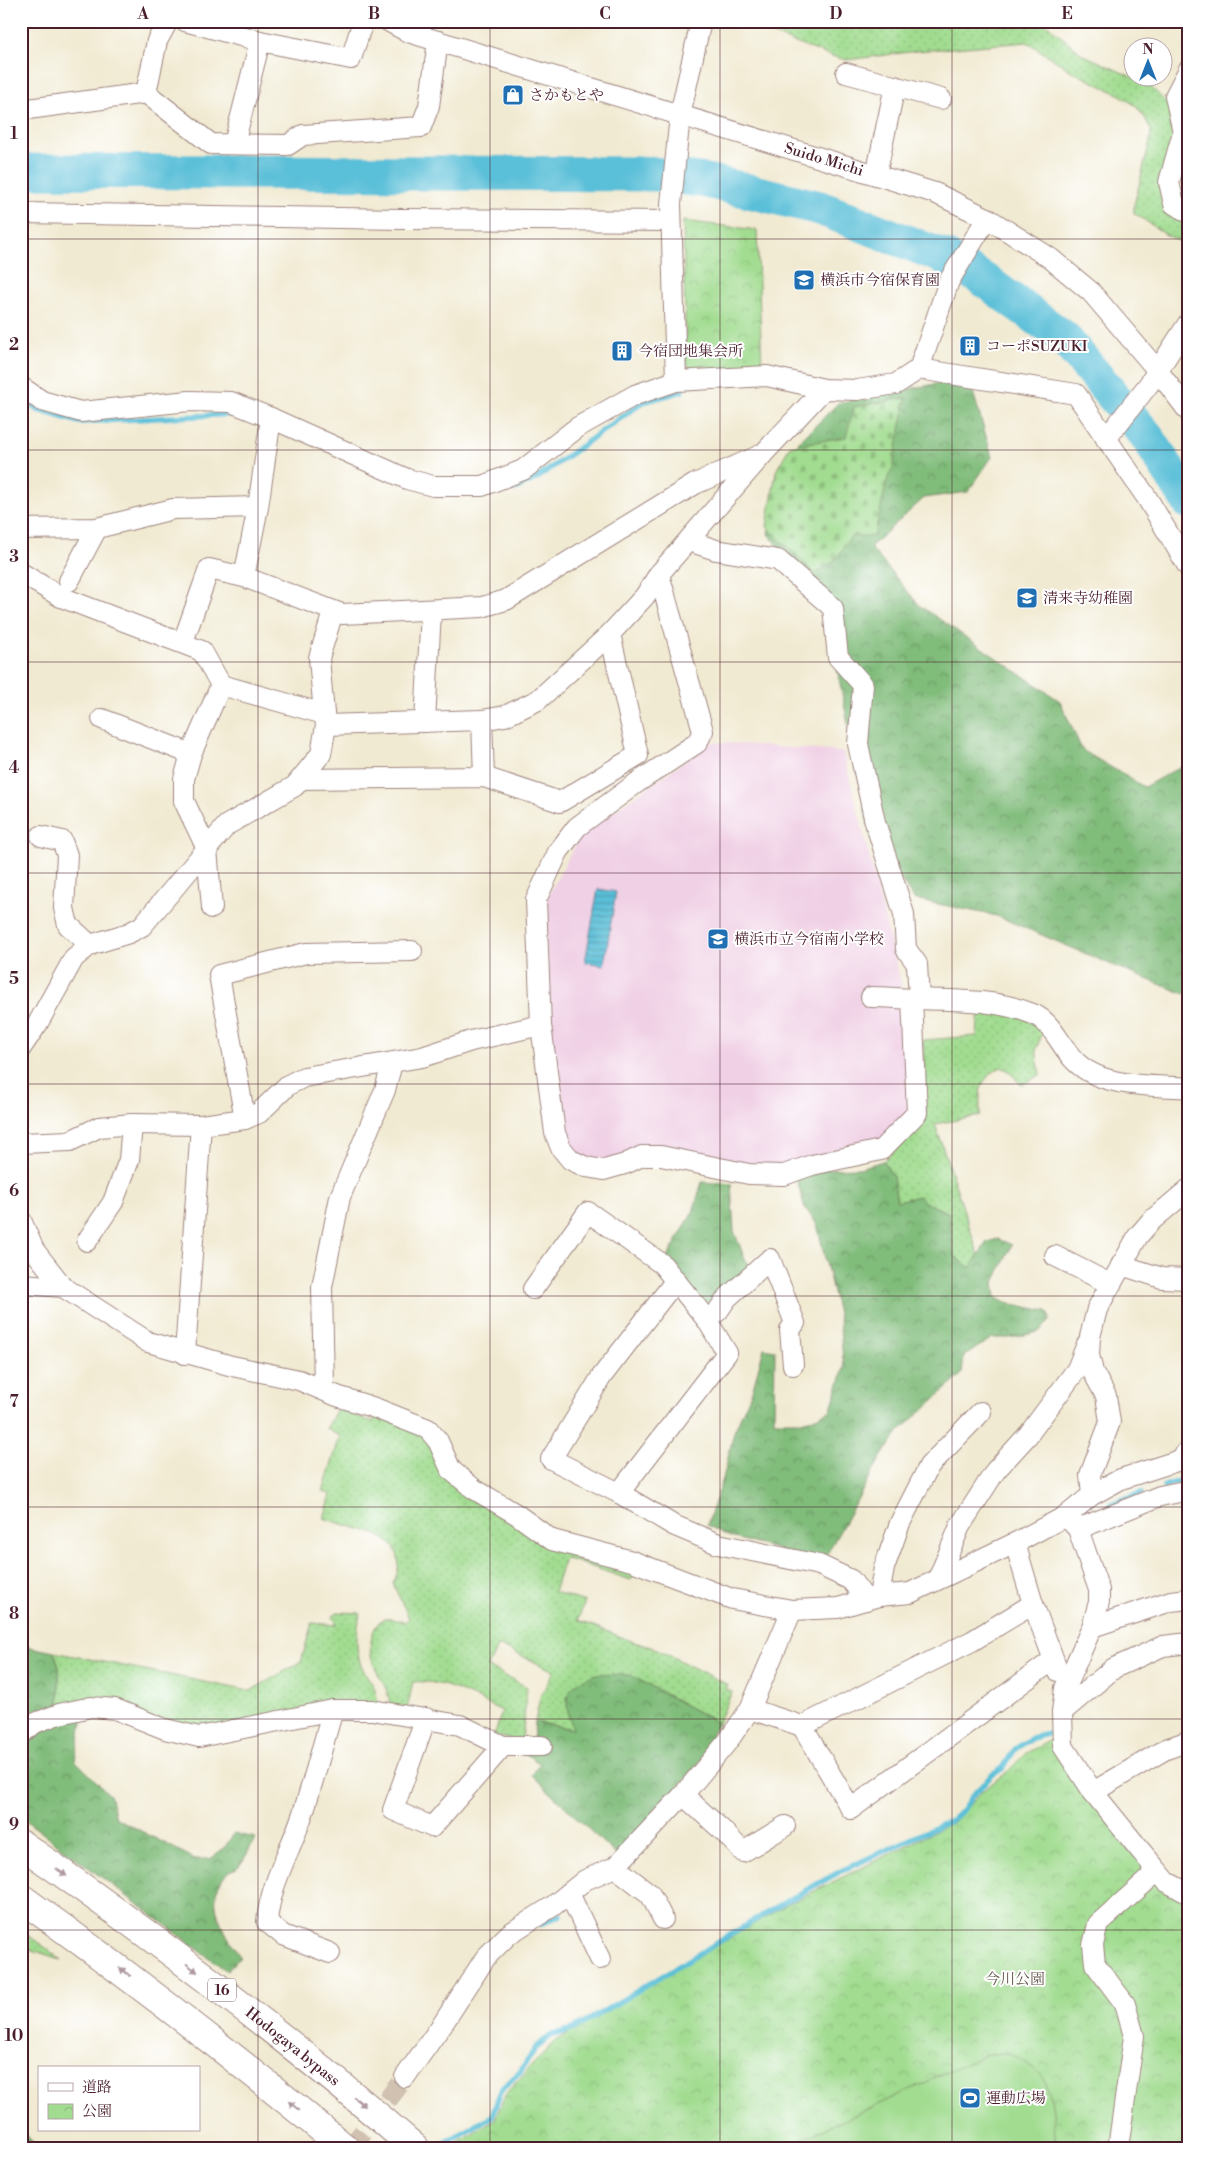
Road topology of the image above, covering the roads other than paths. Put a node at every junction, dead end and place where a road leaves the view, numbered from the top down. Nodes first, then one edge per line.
1 (168, 21) edge
2 (185, 21) edge
3 (363, 21) edge
4 (388, 21) edge
5 (702, 21) edge
6 (260, 41) junction
7 (438, 41) junction
8 (1188, 71) edge
9 (846, 73) dead end
10 (895, 86) junction
11 (146, 93) junction
12 (941, 99) dead end
13 (21, 110) edge
14 (680, 114) junction
15 (234, 144) junction
16 (876, 175) junction
17 (670, 212) junction
18 (1189, 212) edge
19 (21, 213) edge
20 (987, 218) junction
21 (1189, 322) edge
22 (920, 369) junction
23 (1154, 377) junction
24 (676, 381) junction
25 (21, 387) edge
26 (824, 389) junction
27 (1189, 412) edge
28 (271, 418) junction
29 (1106, 439) junction
30 (763, 454) junction
31 (258, 507) junction
32 (97, 528) junction
33 (21, 529) edge
34 (689, 541) junction
35 (1189, 568) edge
36 (660, 574) junction
37 (22, 576) edge
38 (244, 577) junction
39 (69, 581) dead end
40 (430, 611) junction
41 (333, 612) junction
42 (610, 634) junction
43 (182, 642) junction
44 (221, 685) junction
45 (102, 719) dead end
46 (325, 720) junction
47 (482, 720) junction
48 (425, 722) junction
49 (191, 754) junction
50 (484, 777) junction
51 (301, 779) junction
52 (41, 836) dead end
53 (207, 849) junction
54 (212, 908) dead end
55 (90, 946) junction
56 (412, 951) dead end
57 (870, 997) dead end
58 (915, 999) junction
59 (541, 1025) junction
60 (21, 1048) edge
61 (392, 1063) junction
62 (1189, 1088) edge
63 (245, 1119) junction
64 (132, 1124) junction
65 (201, 1125) junction
66 (21, 1143) edge
67 (1189, 1190) edge
68 (21, 1220) edge
69 (86, 1241) dead end
70 (1055, 1256) dead end
71 (1121, 1265) junction
72 (1189, 1279) edge
73 (676, 1280) junction
74 (21, 1284) edge
75 (1110, 1284) junction
76 (63, 1287) junction
77 (533, 1289) dead end
78 (707, 1320) junction
79 (1090, 1337) junction
80 (185, 1354) junction
81 (793, 1365) dead end
82 (324, 1389) junction
83 (981, 1412) dead end
84 (1189, 1449) edge
85 (1189, 1490) edge
86 (619, 1492) junction
87 (1092, 1495) junction
88 (1072, 1522) junction
89 (1015, 1543) junction
90 (938, 1579) junction
91 (873, 1598) junction
92 (1189, 1599) edge
93 (1033, 1604) junction
94 (792, 1610) junction
95 (1092, 1627) junction
96 (1189, 1643) edge
97 (1053, 1660) junction
98 (1065, 1688) junction
99 (750, 1709) junction
100 (333, 1710) junction
101 (1062, 1712) junction
102 (426, 1718) junction
103 (802, 1726) junction
104 (21, 1734) edge
105 (1189, 1741) edge
106 (503, 1746) junction
107 (542, 1746) dead end
108 (1093, 1792) junction
109 (683, 1795) junction
110 (785, 1826) dead end
111 (21, 1844) edge
112 (1154, 1866) junction
113 (614, 1867) junction
114 (569, 1893) junction
115 (1189, 1894) edge
116 (21, 1898) edge
117 (664, 1919) dead end
118 (330, 1953) dead end
119 (600, 1959) dead end
120 (404, 2076) tunnel mouth
121 (345, 2148) edge
122 (415, 2148) edge
123 (1118, 2148) edge

1 - 11 street
2 - 6 street
3 - 6 street
4 - 7 street, Suido Michi
5 - 14 street
6 - 15 street
7 - 14 street, Suido Michi
7 - 15 street
8 - 18 street
9 - 10 street
10 - 12 street
10 - 16 street
11 - 13 street
11 - 15 street
14 - 16 street, Suido Michi
14 - 17 street
16 - 20 street, Suido Michi
17 - 19 street
17 - 24 street
20 - 22 street
20 - 23 street, Suido Michi
21 - 23 street
22 - 26 street
22 - 29 street
23 - 27 street, Suido Michi
23 - 29 street
24 - 26 street
24 - 28 street
25 - 28 street
26 - 30 street
28 - 31 street
29 - 35 street
30 - 34 street
30 - 40 street
31 - 32 street
31 - 38 street
32 - 33 street
32 - 39 street
34 - 36 street
34 - 58 street
36 - 42 street
36 - 59 street
37 - 43 street
38 - 41 street
38 - 43 street
40 - 41 street
40 - 48 street
41 - 46 street
42 - 47 street
42 - 50 street
43 - 44 street
44 - 46 street
44 - 49 street
45 - 49 street
46 - 48 street
46 - 51 street
47 - 48 street
47 - 50 street
49 - 53 street
50 - 51 street
51 - 53 street
52 - 55 street
53 - 54 street
53 - 55 street
55 - 60 street
56 - 63 street
57 - 58 street
58 - 59 street
58 - 62 street
59 - 61 street
61 - 63 street
61 - 82 street
63 - 65 street
64 - 65 street
64 - 66 street
64 - 69 street
65 - 80 street
67 - 71 street
68 - 76 street
70 - 75 street
71 - 72 street
71 - 75 street
73 - 77 street
73 - 78 street
73 - 86 street
74 - 76 street
75 - 79 street
76 - 80 street
78 - 81 street
78 - 86 street
79 - 87 street
79 - 90 street
80 - 82 street
82 - 94 street
83 - 91 street
84 - 87 street
85 - 88 street
86 - 91 street
87 - 88 street
88 - 89 street
88 - 95 street
89 - 90 street
89 - 93 street
90 - 91 street
91 - 94 street
92 - 95 street
93 - 97 street
93 - 103 street
94 - 99 street
95 - 98 street
96 - 101 street
97 - 98 street
97 - 103 street
98 - 101 street
99 - 103 street
99 - 109 street
100 - 102 street
100 - 104 street
100 - 118 street
101 - 108 street
102 - 106 street
102 - 106 street
105 - 108 street
106 - 107 street
108 - 112 street
109 - 110 street
109 - 113 street
111 -> 122 highway, Hodogaya bypass / 16
112 - 115 street
112 - 123 street
113 - 114 street
113 - 117 street
114 - 119 street
114 - 120 street
121 -> 116 highway

